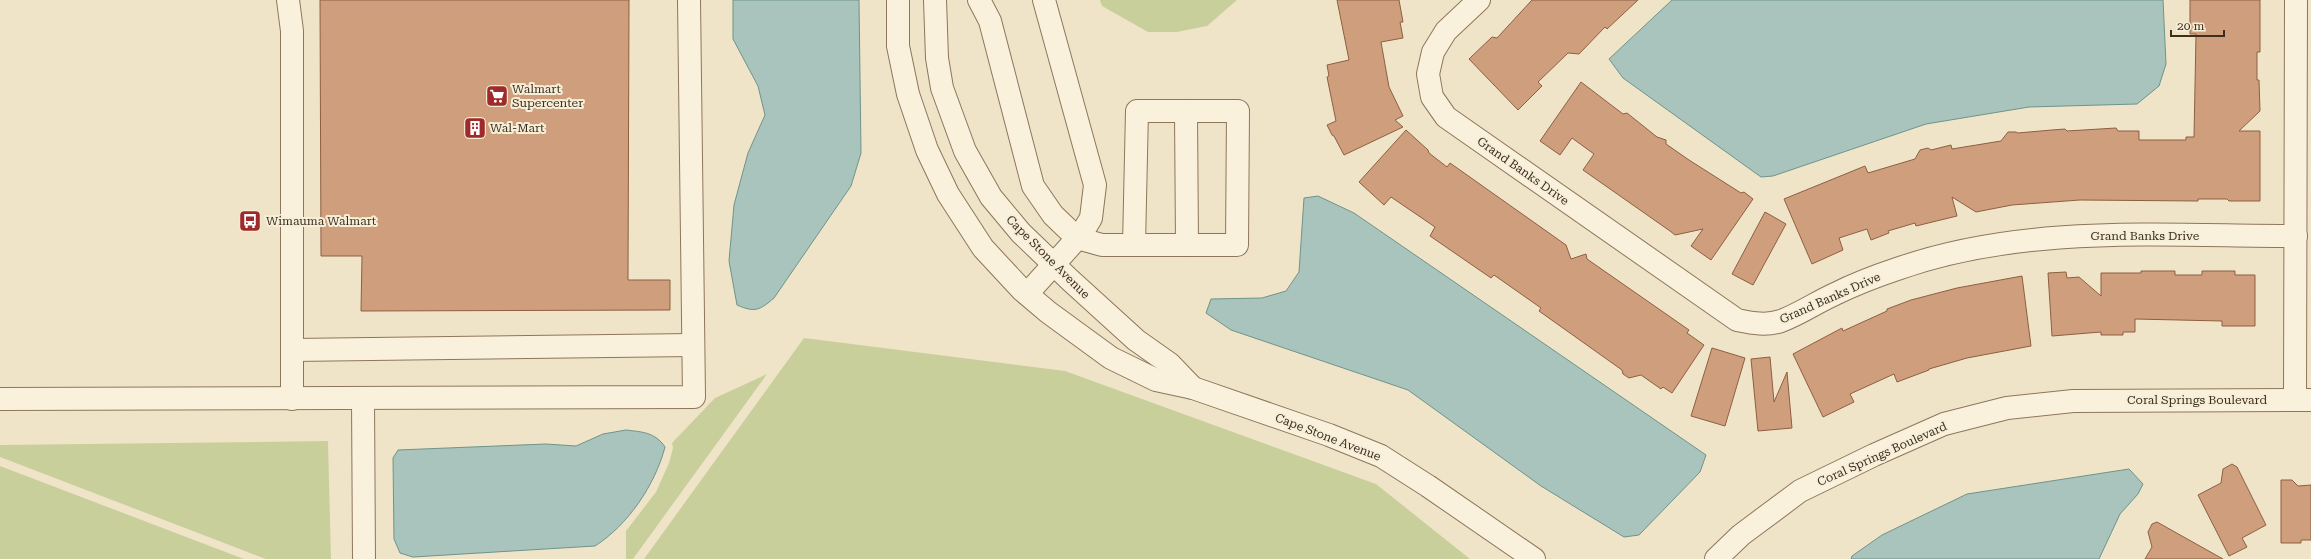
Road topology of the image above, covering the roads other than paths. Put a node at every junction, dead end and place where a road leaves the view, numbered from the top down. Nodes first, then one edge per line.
1 (288, 0) edge
2 (689, 0) edge
3 (898, 0) edge
4 (935, 0) edge
5 (979, 0) edge
6 (1044, 0) edge
7 (2296, 0) edge
8 (1472, 2) edge
9 (1186, 111) junction
10 (2296, 236) junction
11 (1077, 238) junction
12 (1134, 245) junction
13 (1187, 245) junction
14 (1053, 264) junction
15 (1027, 294) junction
16 (693, 345) junction
17 (292, 350) junction
18 (1193, 388) junction
19 (0, 399) edge
20 (292, 399) junction
21 (363, 399) junction
22 (2303, 400) edge
23 (364, 559) edge
24 (1534, 559) edge
25 (1716, 559) edge

1 - 17 street
2 - 16 street
3 - 15 street, Cape Stone Avenue
4 - 14 street, Cape Stone Avenue
5 - 11 street
6 - 11 street
7 - 10 street
8 - 10 street, Grand Banks Drive
9 - 12 street
9 - 13 street
9 - 13 street
10 - 22 street
11 - 12 street
11 - 14 street
12 - 13 street
14 - 15 street
14 - 18 street, Cape Stone Avenue
15 - 18 street, Cape Stone Avenue
16 - 17 street
16 - 21 street
17 - 20 street
18 - 24 street, Cape Stone Avenue
19 - 20 street
20 - 21 street
21 - 23 street
22 - 25 street, Coral Springs Boulevard

